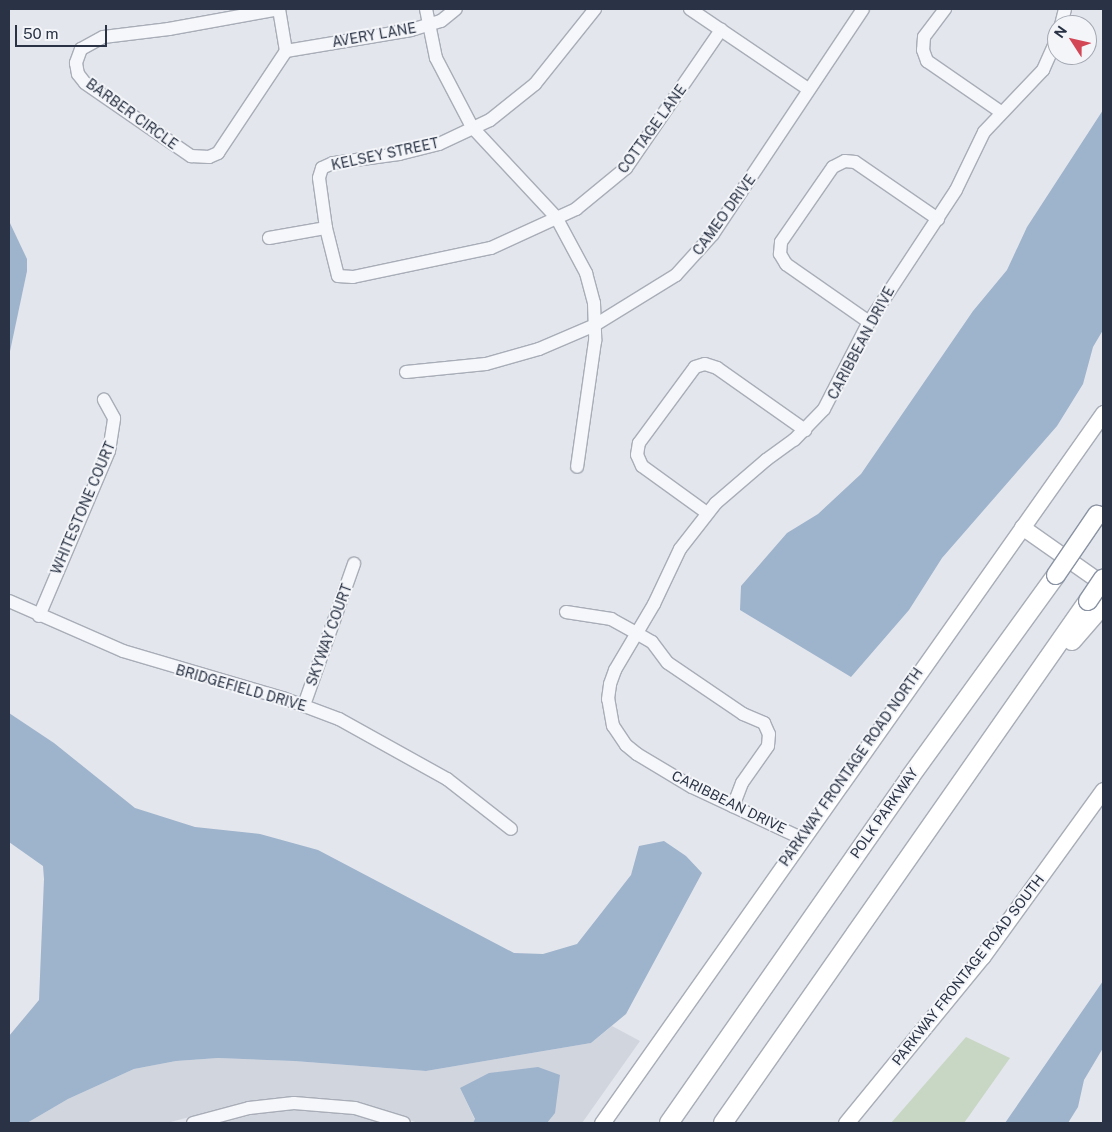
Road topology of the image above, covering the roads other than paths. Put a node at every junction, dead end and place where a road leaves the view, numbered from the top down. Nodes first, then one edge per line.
1 (279, 9) edge
2 (426, 9) edge
3 (456, 9) edge
4 (595, 9) edge
5 (690, 9) edge
6 (863, 9) edge
7 (945, 9) edge
8 (429, 25) junction
9 (722, 30) junction
10 (286, 51) junction
11 (1047, 61) edge
12 (808, 89) junction
13 (1001, 112) junction
14 (472, 127) junction
15 (556, 218) junction
16 (938, 219) junction
17 (326, 228) junction
18 (270, 238) dead end
19 (338, 276) joint
20 (868, 322) junction
21 (595, 324) junction
22 (406, 372) dead end
23 (104, 400) dead end
24 (1103, 413) edge
25 (805, 430) junction
26 (577, 467) dead end
27 (1100, 511) edge
28 (707, 513) junction
29 (1022, 527) junction
30 (354, 564) dead end
31 (1103, 579) edge
32 (1103, 584) edge
33 (9, 601) edge
34 (1095, 606) edge
35 (566, 612) dead end
36 (40, 616) junction
37 (638, 634) junction
38 (304, 705) junction
39 (1103, 790) edge
40 (733, 806) junction
41 (511, 829) dead end
42 (801, 838) junction
43 (711, 1064) junction
44 (193, 1123) edge
45 (404, 1123) edge
46 (602, 1123) edge
47 (659, 1123) edge
48 (669, 1123) edge
49 (723, 1123) edge
50 (846, 1123) edge

1 - 10 street, BARBER CIRCLE
1 - 10 street, BARBER CIRCLE
2 - 8 street
3 - 8 street, AVERY LANE
4 - 14 street, KELSEY STREET
5 - 9 street
6 - 12 street, CAMEO DRIVE
7 - 13 street
8 - 10 street, AVERY LANE
8 - 14 street
9 - 12 street
9 - 15 street, COTTAGE LANE
11 - 13 street, CARIBBEAN DRIVE
12 - 21 street, CAMEO DRIVE
13 - 16 street, CARIBBEAN DRIVE
14 - 15 street
14 - 17 street, KELSEY STREET
15 - 19 street, COTTAGE LANE
15 - 21 street
16 - 20 street, CARIBBEAN DRIVE
16 - 20 street
17 - 18 street
17 - 19 street, KELSEY STREET
20 - 25 street, CARIBBEAN DRIVE
21 - 22 street, CAMEO DRIVE
21 - 26 street
23 - 36 street, WHITESTONE COURT
24 - 29 main road, PARKWAY FRONTAGE ROAD NORTH
25 - 28 street, CARIBBEAN DRIVE
25 - 28 street
27 - 43 highway, POLK PARKWAY, bridge
28 - 37 street, CARIBBEAN DRIVE
29 - 32 main road
29 - 42 main road, PARKWAY FRONTAGE ROAD NORTH
30 - 38 street, SKYWAY COURT
31 - 34 highway, bridge
33 - 36 street, BRIDGEFIELD DRIVE
34 - 49 highway
35 - 37 street
36 - 38 street, BRIDGEFIELD DRIVE
37 - 40 street, CARIBBEAN DRIVE
37 - 40 street
38 - 41 street, BRIDGEFIELD DRIVE
39 - 50 main road, PARKWAY FRONTAGE ROAD SOUTH
40 - 42 street, CARIBBEAN DRIVE
42 - 46 main road, PARKWAY FRONTAGE ROAD NORTH
43 - 47 highway
43 - 48 highway, POLK PARKWAY
44 - 45 street

